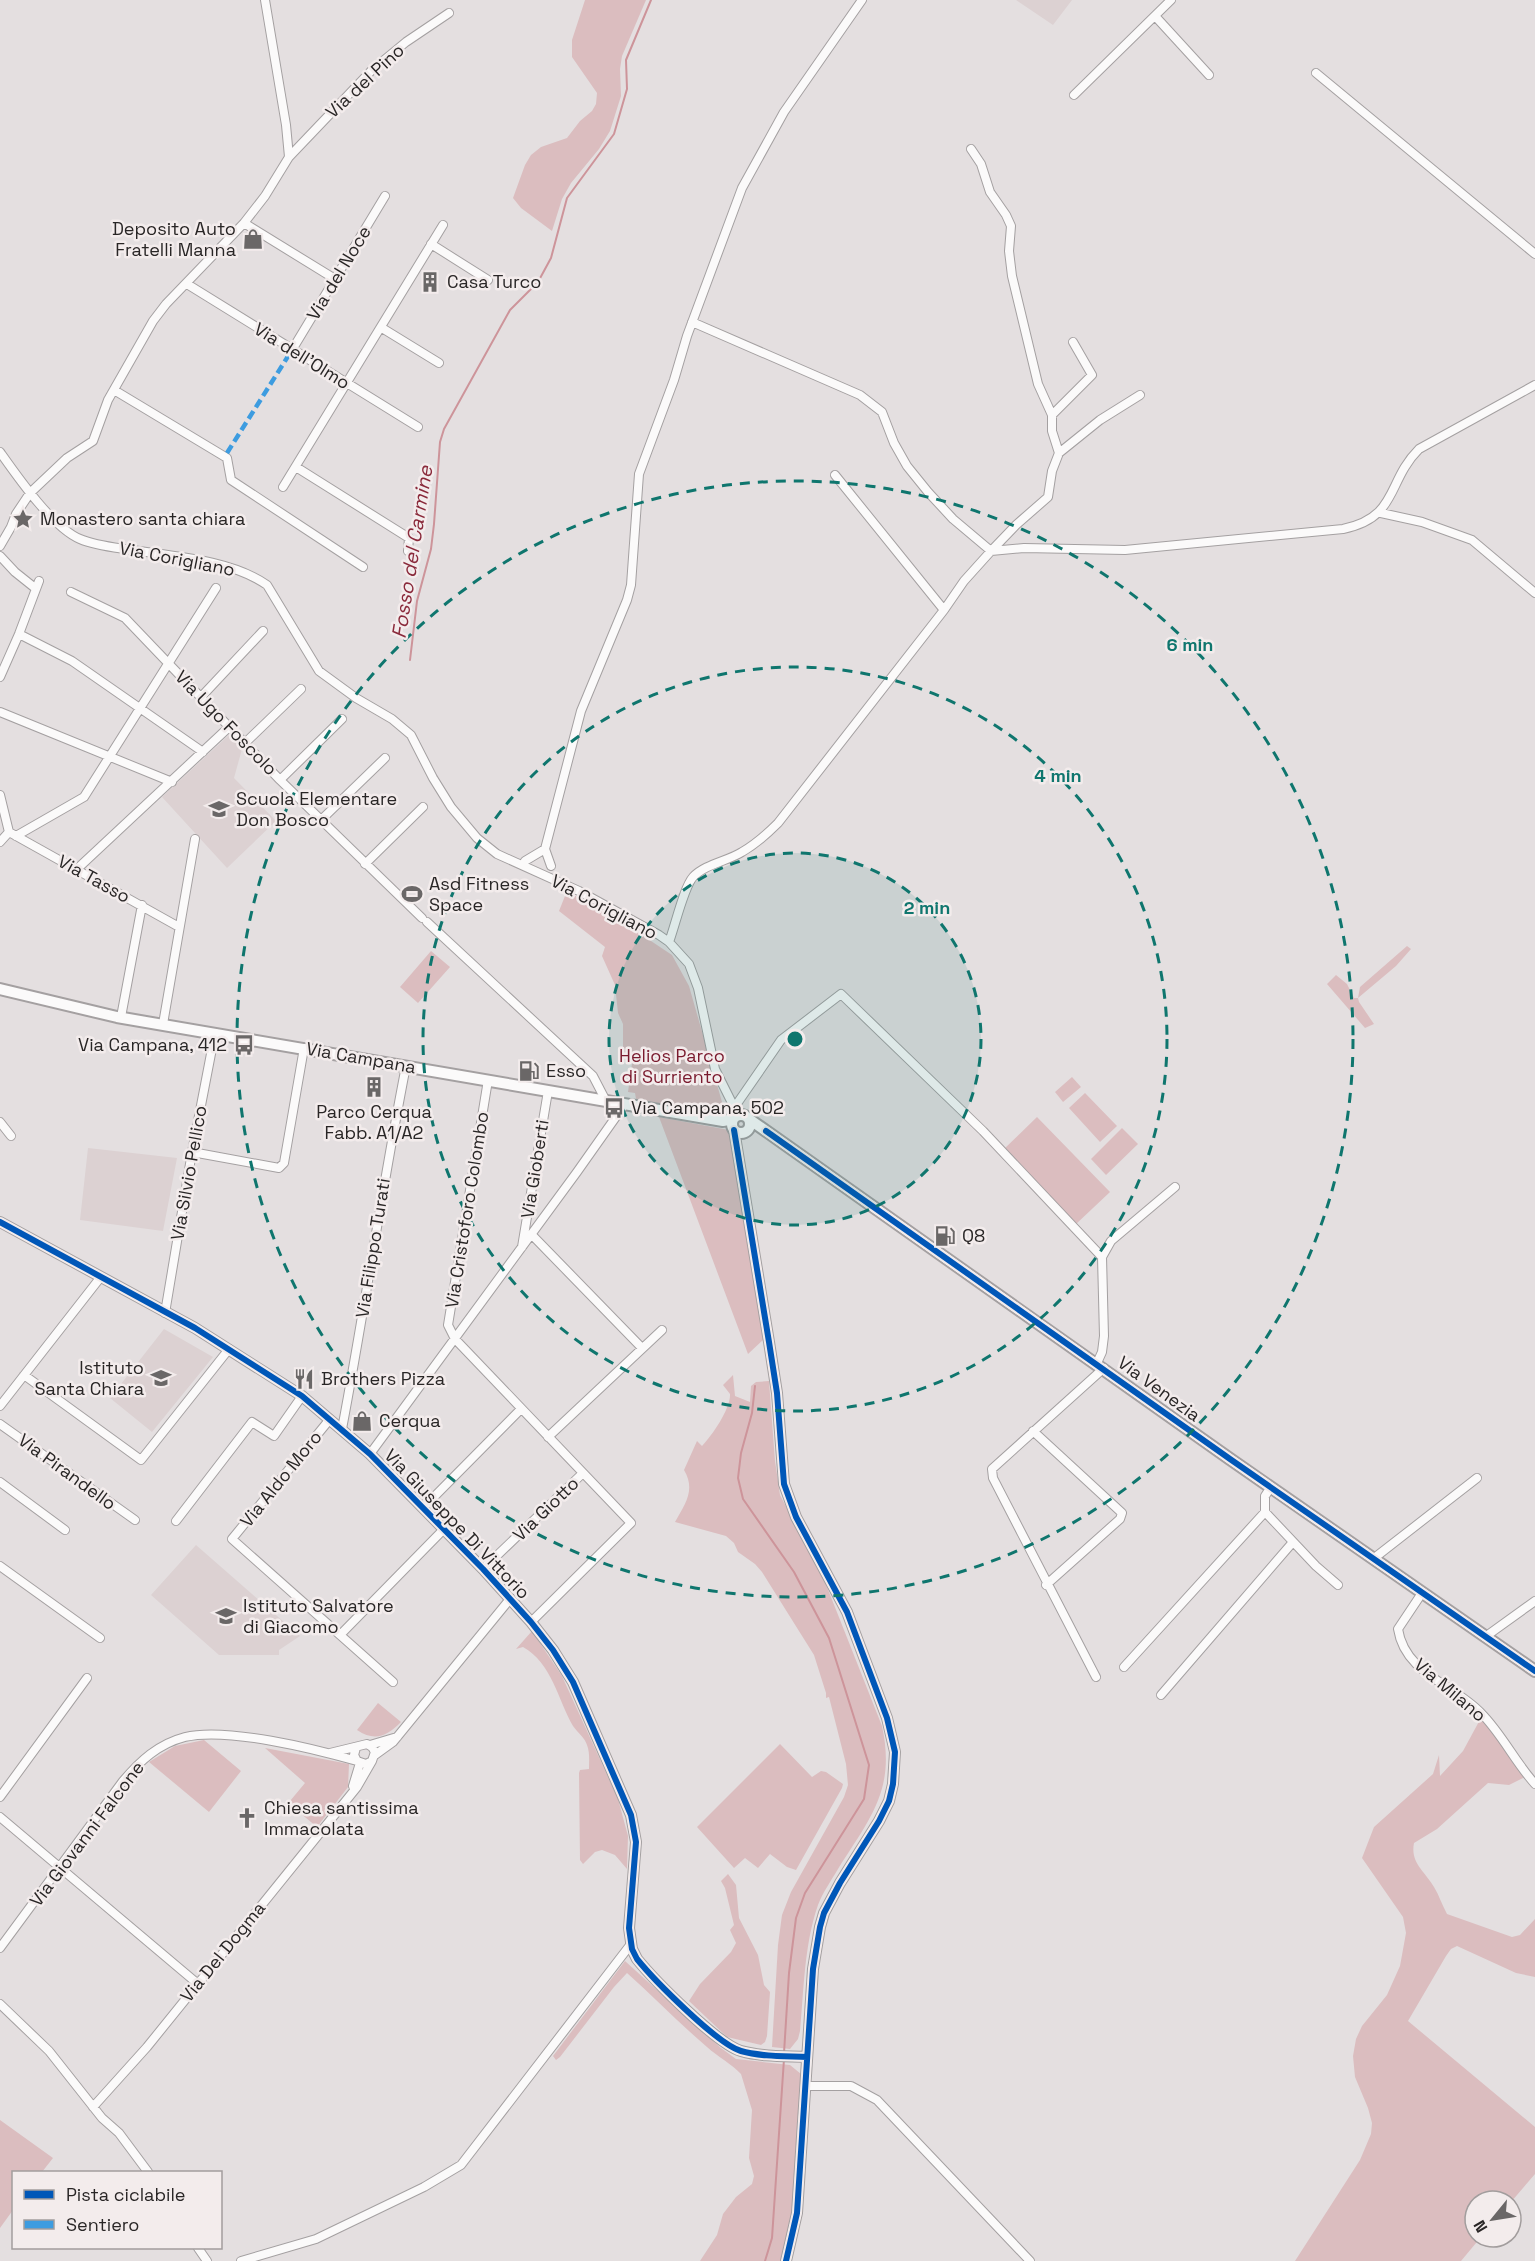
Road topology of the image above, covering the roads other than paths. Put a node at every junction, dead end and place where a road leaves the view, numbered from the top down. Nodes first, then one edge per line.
1 (265, 0) edge
2 (862, 0) edge
3 (1171, 0) edge
4 (449, 13) dead end
5 (1155, 16) junction
6 (1316, 73) dead end
7 (1209, 75) dead end
8 (1074, 95) dead end
9 (971, 149) dead end
10 (289, 157) junction
11 (385, 196) dead end
12 (244, 223) junction
13 (443, 225) dead end
14 (431, 244) junction
15 (1535, 254) edge
16 (335, 279) junction
17 (488, 280) dead end
18 (187, 284) junction
19 (692, 322) junction
20 (382, 328) junction
21 (1073, 342) dead end
22 (292, 350) junction
23 (439, 363) dead end
24 (346, 384) junction
25 (1535, 385) edge
26 (114, 390) junction
27 (1140, 395) dead end
28 (1052, 415) junction
29 (418, 427) dead end
30 (0, 452) edge
31 (1059, 453) junction
32 (296, 467) junction
33 (835, 475) dead end
34 (283, 487) dead end
35 (30, 493) junction
36 (1381, 513) junction
37 (0, 546) edge
38 (408, 551) dead end
39 (991, 551) junction
40 (0, 556) edge
41 (363, 567) dead end
42 (216, 588) dead end
43 (71, 592) dead end
44 (1535, 593) edge
45 (944, 609) junction
46 (263, 631) dead end
47 (19, 634) junction
48 (170, 664) junction
49 (0, 677) edge
50 (301, 690) dead end
51 (202, 696) junction
52 (141, 709) junction
53 (0, 712) edge
54 (342, 719) dead end
55 (229, 727) junction
56 (245, 743) junction
57 (203, 752) junction
58 (111, 758) junction
59 (385, 758) dead end
60 (280, 780) junction
61 (172, 782) junction
62 (0, 795) edge
63 (423, 807) dead end
64 (321, 819) junction
65 (12, 834) junction
66 (195, 839) dead end
67 (0, 842) edge
68 (545, 849) junction
69 (525, 861) dead end
70 (365, 864) junction
71 (551, 866) dead end
72 (77, 869) junction
73 (142, 906) junction
74 (179, 927) junction
75 (669, 942) junction
76 (0, 989) edge
77 (121, 1017) junction
78 (163, 1024) junction
79 (215, 1033) junction
80 (304, 1048) junction
81 (406, 1066) junction
82 (488, 1080) junction
83 (548, 1091) junction
84 (606, 1101) junction
85 (628, 1104) junction
86 (0, 1122) edge
87 (737, 1122) junction
88 (766, 1131) joint
89 (11, 1136) dead end
90 (192, 1152) junction
91 (1174, 1187) dead end
92 (0, 1222) edge
93 (532, 1235) junction
94 (522, 1248) junction
95 (1101, 1257) junction
96 (100, 1278) junction
97 (165, 1313) junction
98 (662, 1330) dead end
99 (455, 1339) junction
100 (642, 1348) junction
101 (229, 1349) junction
102 (1100, 1366) junction
103 (24, 1376) junction
104 (302, 1396) junction
105 (1, 1405) edge
106 (521, 1409) junction
107 (330, 1419) junction
108 (0, 1424) edge
109 (342, 1430) junction
110 (1033, 1431) junction
111 (548, 1437) junction
112 (370, 1454) junction
113 (583, 1473) junction
114 (1477, 1478) dead end
115 (0, 1482) edge
116 (1271, 1487) junction
117 (423, 1508) junction
118 (1265, 1512) junction
119 (135, 1520) dead end
120 (176, 1521) dead end
121 (444, 1529) junction
122 (65, 1530) dead end
123 (1293, 1542) junction
124 (1373, 1559) junction
125 (0, 1566) edge
126 (483, 1569) junction
127 (1046, 1585) junction
128 (1338, 1585) dead end
129 (1422, 1593) junction
130 (510, 1599) junction
131 (1535, 1601) edge
132 (531, 1622) junction
133 (341, 1634) junction
134 (1485, 1637) junction
135 (100, 1638) dead end
136 (1124, 1667) dead end
137 (1535, 1671) edge
138 (1096, 1677) dead end
139 (87, 1678) dead end
140 (393, 1682) dead end
141 (1161, 1695) dead end
142 (397, 1737) junction
143 (370, 1745) junction
144 (356, 1748) junction
145 (329, 1753) junction
146 (374, 1758) junction
147 (359, 1762) junction
148 (1535, 1784) edge
149 (350, 1793) junction
150 (0, 1797) edge
151 (0, 1817) edge
152 (59, 1869) junction
153 (631, 1944) junction
154 (0, 1948) edge
155 (198, 1984) junction
156 (0, 2004) edge
157 (807, 2057) junction
158 (807, 2086) junction
159 (93, 2107) junction
160 (147, 2171) edge
161 (241, 2261) edge
162 (786, 2261) edge
163 (1030, 2261) edge

1 - 10 street
2 - 19 street
3 - 5 street
4 - 10 street, Via del Pino
5 - 7 street
5 - 8 street
6 - 15 street
9 - 28 street
10 - 12 street, Via del Pino
11 - 16 street, Via del Noce
12 - 16 street
12 - 18 street, Via del Pino
13 - 14 street
14 - 17 street
14 - 20 street
16 - 22 street, Via del Noce
18 - 22 street, Via dell'Olmo
18 - 26 street, Via del Pino
19 - 39 street
19 - 68 street
20 - 23 street
20 - 24 street
21 - 28 street
22 - 24 street, Via dell'Olmo
24 - 29 street, Via dell'Olmo
24 - 32 street
25 - 36 street
26 - 35 street, Via del Pino
26 - 41 street
27 - 31 street
28 - 31 street
30 - 35 street, Via Corigliano
31 - 39 street
32 - 34 street
32 - 38 street
33 - 45 street
35 - 37 street, Via del Pino
35 - 75 street, Via Corigliano
36 - 39 street
36 - 44 street
39 - 45 street
40 - 47 street
42 - 48 street
43 - 48 street, Via Ugo Foscolo
45 - 75 street
46 - 51 street
47 - 49 street
47 - 52 street
48 - 51 street, Via Ugo Foscolo
48 - 52 street
50 - 56 street
51 - 55 street, Via Ugo Foscolo
52 - 57 street
52 - 58 street
53 - 58 street
54 - 60 street
55 - 56 street, Via Ugo Foscolo
55 - 57 street
56 - 60 street, Via Ugo Foscolo
57 - 61 street
58 - 61 street
58 - 65 street
59 - 64 street
60 - 64 street, Via Ugo Foscolo
61 - 72 street
62 - 65 street
63 - 70 street
64 - 70 street, Via Ugo Foscolo
65 - 67 street
65 - 72 street, Via Tasso
66 - 74 street
68 - 69 street
68 - 71 street
70 - 84 street, Via Ugo Foscolo
72 - 73 street, Via Tasso
73 - 74 street, Via Tasso
73 - 77 street
74 - 78 street
75 - 87 street, Via Corigliano
76 - 77 main road, Via Campana
77 - 78 main road, Via Campana
78 - 79 main road, Via Campana
79 - 80 main road, Via Campana
79 - 90 street, Via Silvio Pellico
80 - 81 main road, Via Campana
80 - 90 street
81 - 82 main road, Via Campana
81 - 109 street, Via Filippo Turati
82 - 83 main road, Via Campana
82 - 99 street, Via Cristoforo Colombo
83 - 84 main road, Via Campana
83 - 94 street, Via Gioberti
84 - 85 main road, Via Campana
85 - 87 main road, Via Campana
85 - 93 street
86 - 89 street
87 - 88 main road, Via Campana
87 - 95 street
87 - 157 street
88 - 102 main road, Via Venezia
90 - 97 street, Via Silvio Pellico
91 - 95 street
92 - 96 street, Via Giuseppe Di Vittorio
93 - 94 street
93 - 100 street
94 - 99 street
95 - 102 street
96 - 97 street, Via Giuseppe Di Vittorio
96 - 103 street
97 - 101 street, Via Giuseppe Di Vittorio
98 - 100 street
99 - 106 street
99 - 112 street
100 - 111 street
101 - 103 street
101 - 104 street, Via Giuseppe Di Vittorio
102 - 110 street
102 - 116 main road, Via Venezia
103 - 105 street
104 - 107 street, Via Giuseppe Di Vittorio
104 - 120 street
106 - 111 street
106 - 117 street
107 - 109 street, Via Giuseppe Di Vittorio
107 - 133 street, Via Aldo Moro
108 - 119 street, Via Pirandello
109 - 112 street, Via Giuseppe Di Vittorio
110 - 127 street
110 - 127 street
111 - 113 street
112 - 117 street, Via Giuseppe Di Vittorio
113 - 126 street, Via Giotto
113 - 132 street
114 - 124 street
115 - 122 street
116 - 118 street
116 - 124 main road, Via Venezia
117 - 121 street, Via Giuseppe Di Vittorio
118 - 123 street
118 - 136 street
121 - 126 street, Via Giuseppe Di Vittorio
121 - 133 street
123 - 128 street
123 - 141 street
124 - 129 main road, Via Venezia
125 - 135 street
126 - 130 street, Via Giuseppe Di Vittorio
127 - 138 street
129 - 134 main road, Via Venezia
129 - 148 street, Via Milano
130 - 132 street, Via Giuseppe Di Vittorio
130 - 142 street
131 - 134 street
132 - 153 street, Via Giuseppe Di Vittorio
133 - 140 street
134 - 137 main road, Via Venezia
139 - 150 street
142 - 143 street
142 - 146 street
143 - 144 street
143 - 146 street
144 - 145 street, Via Giovanni Falcone
144 - 147 street
145 - 147 street, Via Giovanni Falcone
145 - 152 street, Via Giovanni Falcone
146 - 147 street
146 - 149 street, Via Del Dogma
147 - 149 street
149 - 155 street, Via Del Dogma
151 - 152 street
152 - 154 street, Via Giovanni Falcone
152 - 155 street
153 - 157 street, Via Giuseppe Di Vittorio
153 - 161 street
155 - 159 street, Via Del Dogma
156 - 159 street
157 - 158 street
158 - 162 street
158 - 163 street
159 - 160 street

